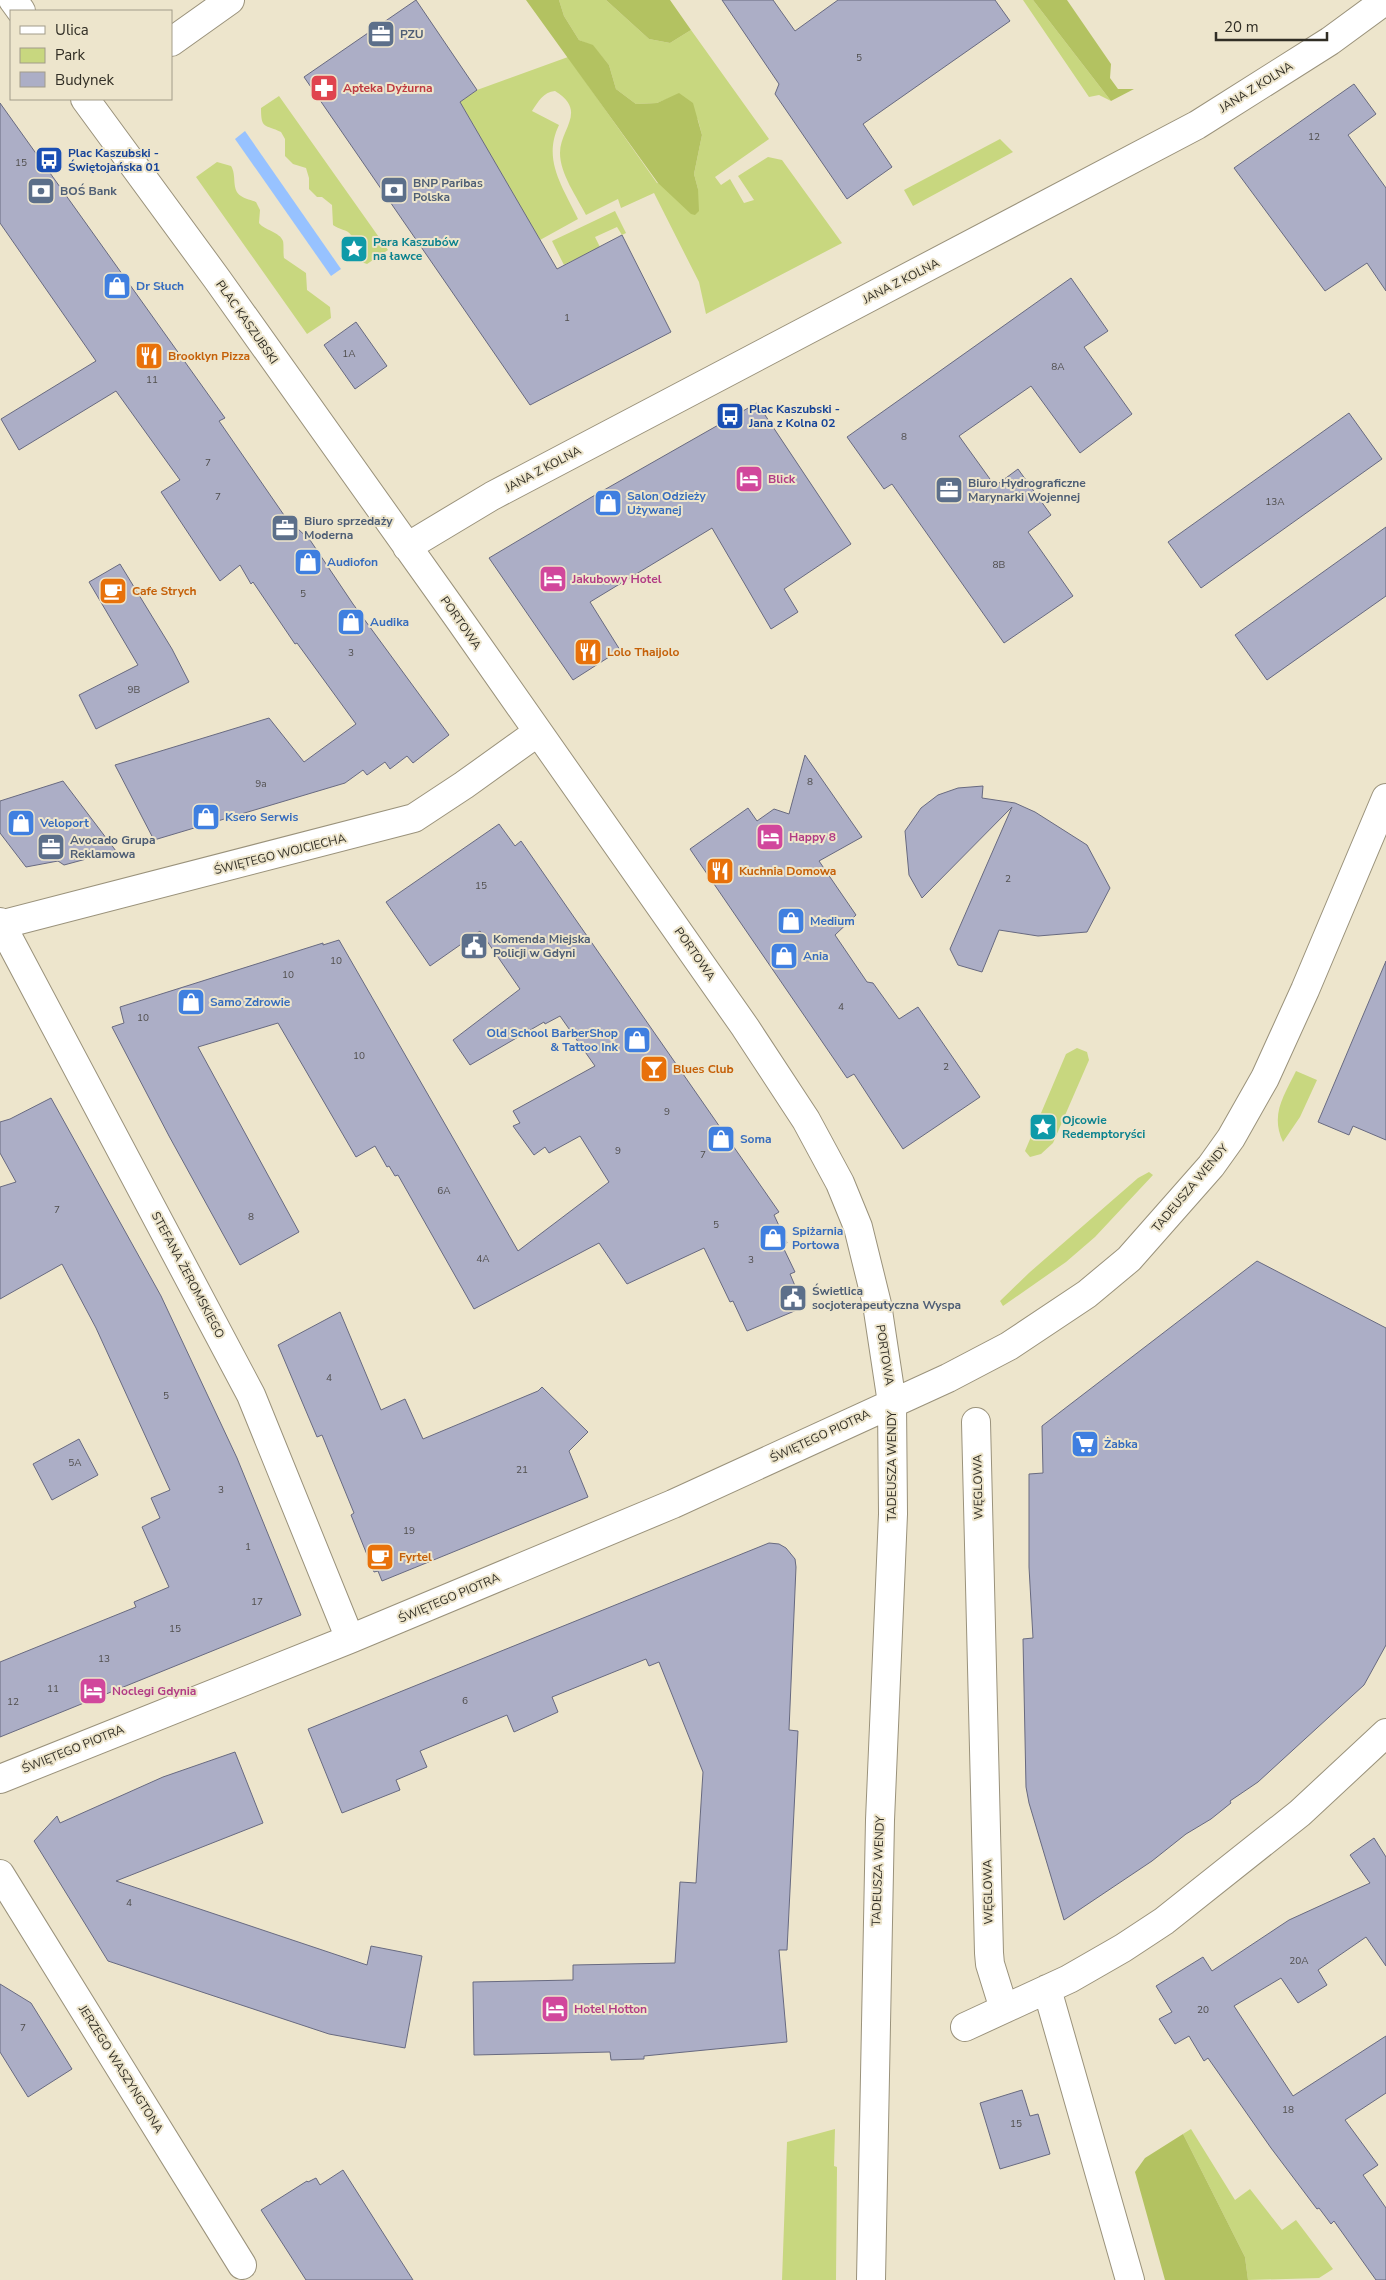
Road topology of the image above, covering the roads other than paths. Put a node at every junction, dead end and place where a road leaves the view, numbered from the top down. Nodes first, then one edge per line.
1 (13, 0) edge
2 (230, 0) edge
3 (1386, 0) edge
4 (21, 10) edge
5 (172, 41) edge
6 (88, 100) edge
7 (407, 547) junction
8 (538, 732) junction
9 (1386, 798) edge
10 (1, 924) edge
11 (892, 1403) junction
12 (976, 1422) dead end
13 (350, 1639) junction
14 (1386, 1733) edge
15 (0, 1779) edge
16 (0, 1874) edge
17 (1047, 1989) junction
18 (1004, 2009) junction
19 (965, 2027) dead end
20 (242, 2265) dead end
21 (872, 2280) edge
22 (1130, 2280) edge

1 - 4 street
2 - 5 street
3 - 7 street, JANA Z KOLNA
6 - 7 street, PLAC KASZUBSKI
7 - 8 street, PORTOWA
8 - 10 street, ŚWIĘTEGO WOJCIECHA
8 - 11 street, PORTOWA
9 - 11 street, TADEUSZA WENDY
10 - 13 street, STEFANA ŻEROMSKIEGO
11 - 13 street, ŚWIĘTEGO PIOTRA
11 - 21 street, TADEUSZA WENDY
12 - 18 street, WĘGLOWA
13 - 15 street, ŚWIĘTEGO PIOTRA
14 - 17 street
16 - 20 street, JERZEGO WASZYNGTONA
17 - 18 street
17 - 22 street
18 - 19 street

